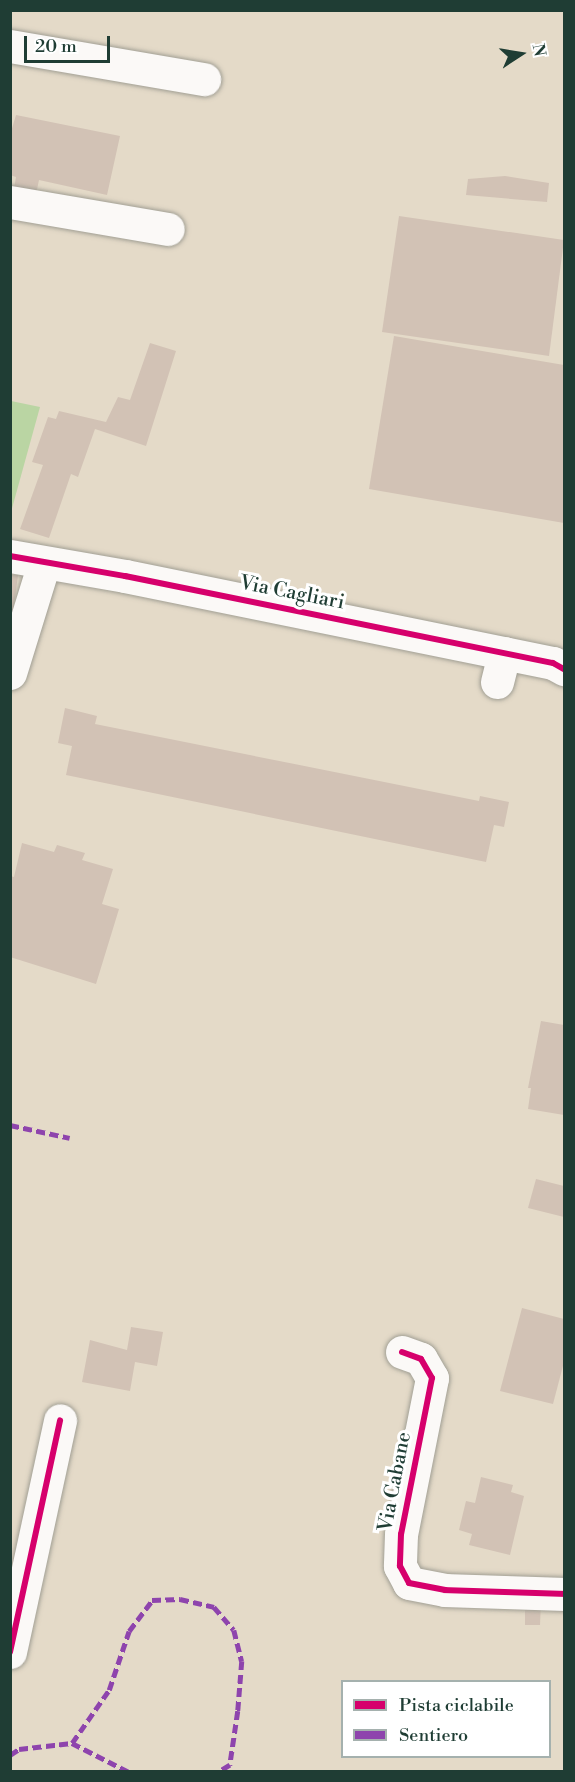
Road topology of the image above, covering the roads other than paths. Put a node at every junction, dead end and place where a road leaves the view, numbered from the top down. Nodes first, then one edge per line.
1 (10, 46) edge
2 (204, 79) dead end
3 (10, 202) edge
4 (168, 229) dead end
5 (10, 556) edge
6 (44, 562) junction
7 (564, 669) edge
8 (10, 673) edge
9 (402, 1352) dead end
10 (60, 1420) dead end
11 (564, 1594) edge
12 (10, 1652) edge

1 - 2 street
3 - 4 street
5 - 6 street, Via Cagliari
6 - 7 street, Via Cagliari
6 - 8 street
9 - 11 street, Via Cabane
10 - 12 street

